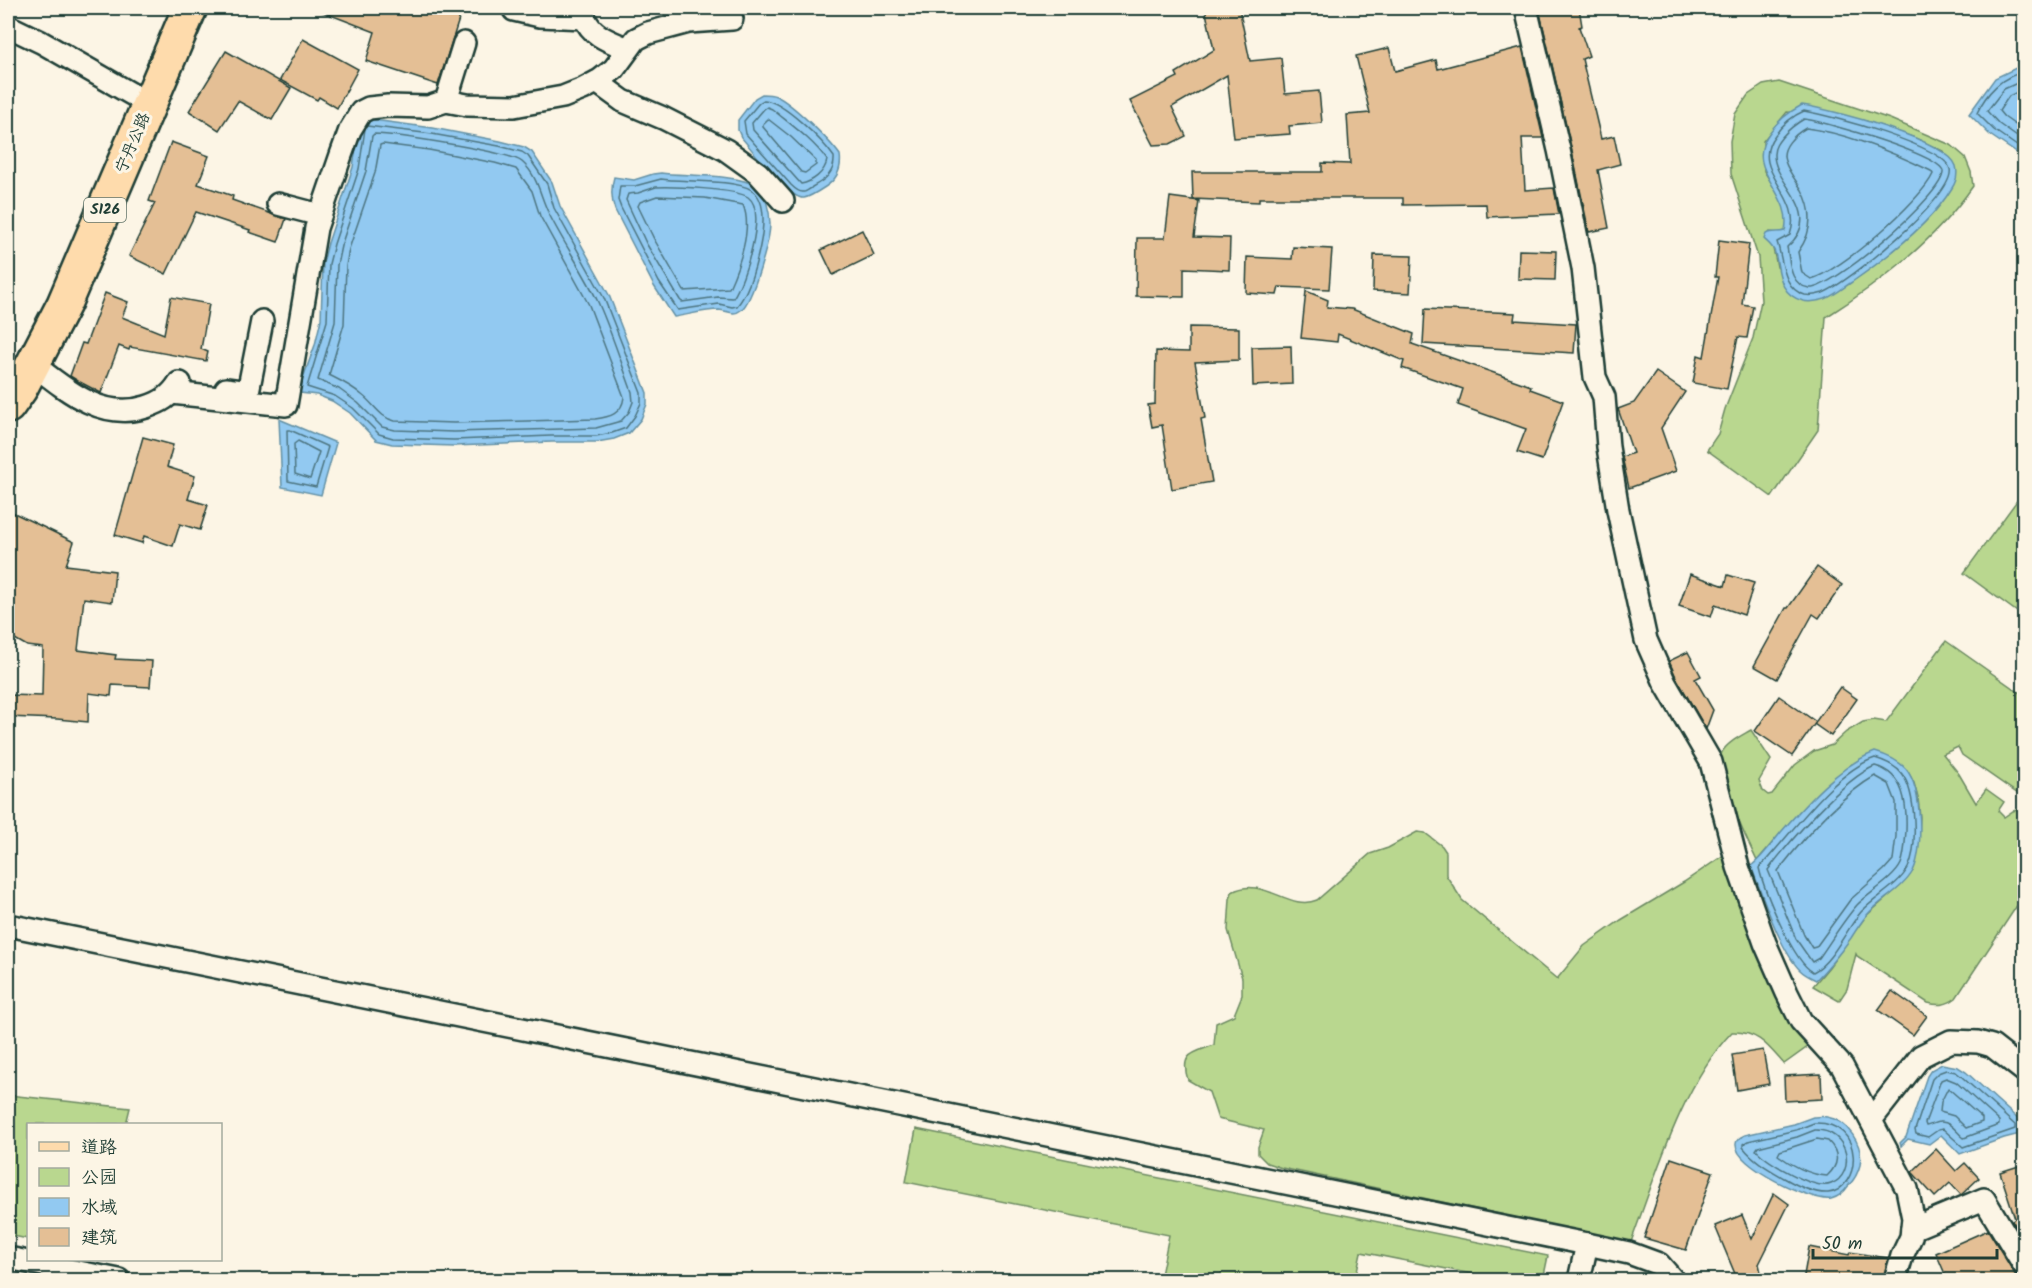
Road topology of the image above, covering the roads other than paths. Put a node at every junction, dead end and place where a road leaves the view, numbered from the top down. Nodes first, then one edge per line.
1 (190, 8) edge
2 (1526, 8) edge
3 (514, 9) dead end
4 (732, 19) dead end
5 (8, 26) edge
6 (464, 42) dead end
7 (628, 49) junction
8 (597, 82) junction
9 (446, 101) junction
10 (149, 104) junction
11 (783, 201) dead end
12 (278, 204) dead end
13 (320, 215) junction
14 (262, 321) dead end
15 (18, 383) edge
16 (172, 393) junction
17 (8, 925) edge
18 (2025, 1071) edge
19 (1871, 1120) junction
20 (1912, 1229) junction
21 (1587, 1244) junction
22 (8, 1258) edge
23 (2025, 1265) edge
24 (119, 1281) edge
25 (1579, 1281) edge
26 (1673, 1281) edge
27 (1895, 1281) edge

1 - 10 main road, 宁丹公路 / S126
2 - 19 street
3 - 7 street
4 - 7 street
5 - 10 street
6 - 9 street
7 - 8 street
8 - 9 street
8 - 11 street
9 - 13 street
10 - 15 main road, 宁丹公路 / S126
12 - 13 street
13 - 16 street
14 - 16 street
15 - 16 street
17 - 21 street
18 - 19 street
19 - 20 street
20 - 23 street
20 - 27 street
21 - 25 street
21 - 26 street
22 - 24 street

